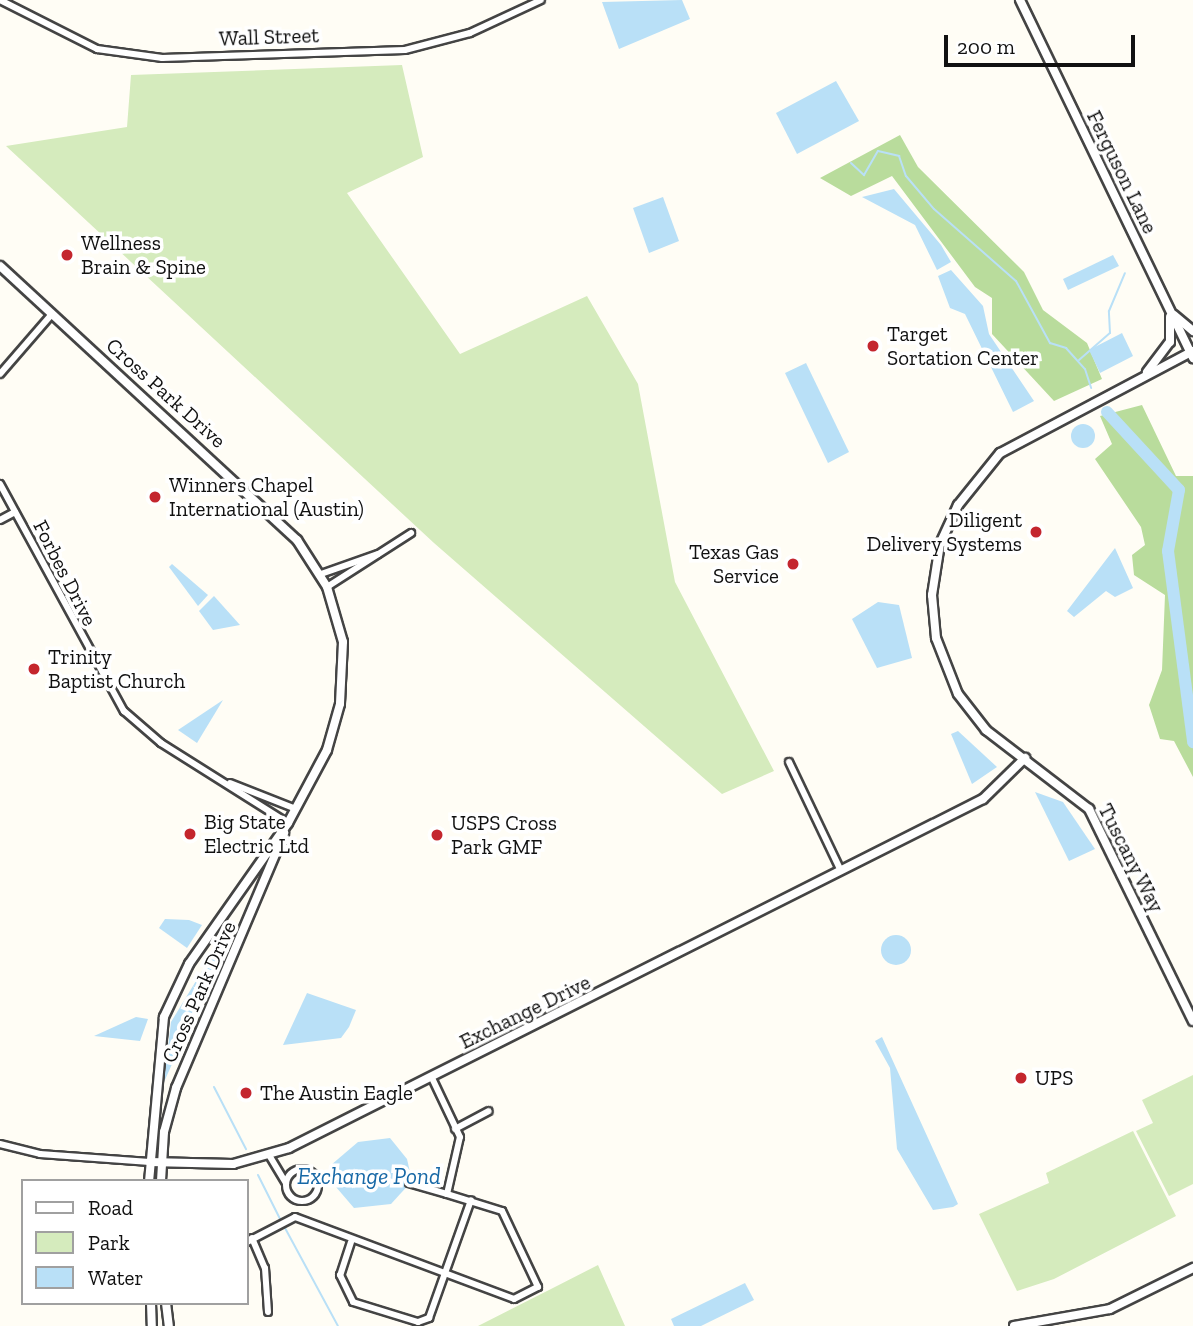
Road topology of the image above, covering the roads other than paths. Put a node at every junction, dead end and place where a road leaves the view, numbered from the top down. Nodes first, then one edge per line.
1 (0, 0) edge
2 (541, 0) edge
3 (1020, 0) edge
4 (0, 266) edge
5 (1170, 310) junction
6 (52, 314) junction
7 (1193, 331) edge
8 (1192, 354) edge
9 (0, 374) edge
10 (1143, 376) junction
11 (0, 484) edge
12 (15, 512) junction
13 (0, 520) edge
14 (411, 533) dead end
15 (380, 554) junction
16 (321, 574) junction
17 (327, 587) junction
18 (1025, 758) junction
19 (789, 762) dead end
20 (228, 782) junction
21 (296, 809) junction
22 (288, 822) junction
23 (840, 869) junction
24 (1193, 1021) edge
25 (432, 1078) junction
26 (489, 1111) dead end
27 (455, 1129) junction
28 (0, 1144) edge
29 (269, 1155) junction
30 (150, 1162) junction
31 (162, 1163) junction
32 (149, 1179) edge
33 (162, 1179) edge
34 (286, 1183) junction
35 (409, 1184) dead end
36 (447, 1194) junction
37 (296, 1199) junction
38 (471, 1200) junction
39 (295, 1217) junction
40 (249, 1240) edge
41 (351, 1242) junction
42 (1193, 1268) edge
43 (446, 1275) junction
44 (151, 1305) edge
45 (166, 1305) edge
46 (268, 1312) dead end
47 (152, 1326) edge
48 (169, 1326) edge
49 (1014, 1326) edge

1 - 2 street, Wall Street
3 - 5 street, Ferguson Lane
4 - 6 street, Cross Park Drive
5 - 7 street
5 - 8 street, Ferguson Lane
5 - 10 street
6 - 9 street
6 - 16 street, Cross Park Drive
8 - 10 street, Tuscany Way
10 - 18 street, Tuscany Way
11 - 12 street, Forbes Drive
12 - 13 street
12 - 20 street, Forbes Drive
14 - 15 street
15 - 16 street
15 - 17 street
16 - 17 street, Cross Park Drive
17 - 21 street, Cross Park Drive
18 - 23 street, Exchange Drive
18 - 24 street, Tuscany Way
19 - 23 street
20 - 21 street, Forbes Drive
20 - 22 street, Forbes Drive
21 - 22 street, Cross Park Drive
22 - 30 street, Cross Park Drive
22 - 31 street, Cross Park Drive
23 - 25 street, Exchange Drive
25 - 27 street
25 - 29 street, Exchange Drive
26 - 27 street
27 - 36 street
28 - 30 street, Exchange Drive
29 - 31 street, Exchange Drive
29 - 34 street
30 - 31 street, Exchange Drive
30 - 32 street, Cross Park Drive
31 - 33 street, Cross Park Drive
34 - 37 street
34 - 37 street
35 - 36 street
36 - 38 street
37 - 39 street
38 - 43 street
38 - 43 street
39 - 40 street
39 - 41 street
40 - 46 street
41 - 43 street
41 - 43 street
42 - 49 street
44 - 47 street
45 - 48 street

